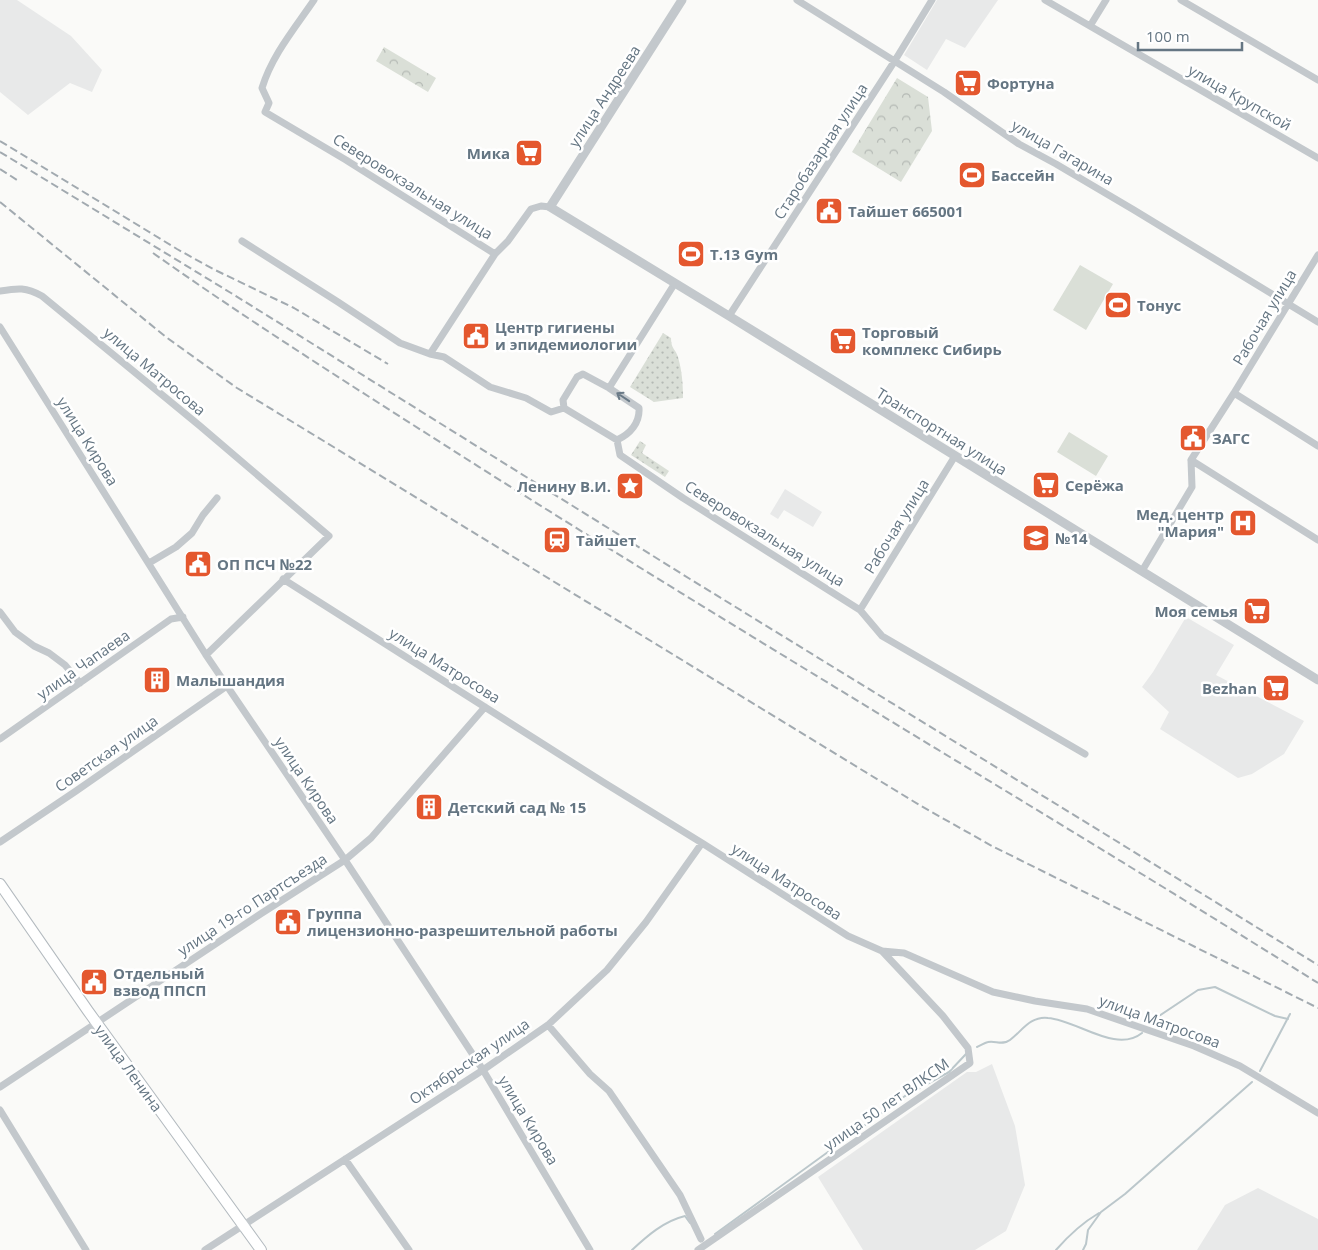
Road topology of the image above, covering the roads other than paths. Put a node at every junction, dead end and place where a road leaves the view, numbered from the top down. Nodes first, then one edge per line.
1 (314, 0) edge
2 (682, 0) edge
3 (797, 0) edge
4 (932, 0) edge
5 (1045, 0) edge
6 (1106, 0) edge
7 (1181, 0) edge
8 (1090, 26) junction
9 (894, 62) junction
10 (1318, 80) edge
11 (1318, 158) edge
12 (550, 208) junction
13 (242, 241) dead end
14 (495, 254) junction
15 (1318, 255) edge
16 (675, 283) junction
17 (0, 291) edge
18 (1287, 304) junction
19 (730, 316) junction
20 (1318, 322) edge
21 (0, 327) edge
22 (430, 354) junction
23 (609, 388) junction
24 (1234, 393) junction
25 (564, 408) junction
26 (617, 440) junction
27 (1318, 446) edge
28 (955, 456) junction
29 (1191, 460) junction
30 (217, 498) dead end
31 (1318, 540) edge
32 (149, 563) junction
33 (1142, 571) junction
34 (283, 579) junction
35 (860, 610) junction
36 (0, 612) edge
37 (183, 617) junction
38 (206, 655) junction
39 (1318, 680) edge
40 (80, 683) junction
41 (227, 686) junction
42 (485, 707) junction
43 (0, 739) edge
44 (1085, 754) dead end
45 (0, 842) edge
46 (702, 843) junction
47 (345, 860) junction
48 (0, 884) edge
49 (882, 951) junction
50 (96, 1023) junction
51 (548, 1024) junction
52 (483, 1070) junction
53 (0, 1087) edge
54 (0, 1110) edge
55 (1318, 1113) edge
56 (345, 1158) junction
57 (242, 1225) junction
58 (701, 1239) dead end
59 (86, 1250) edge
60 (205, 1250) edge
61 (261, 1250) edge
62 (409, 1250) edge
63 (590, 1250) edge
64 (698, 1250) edge

1 - 14 street, Северовокзальная улица
2 - 12 street, улица Андреева
3 - 9 street, улица Гагарина
4 - 9 street, Старобазарная улица
5 - 8 street, улица Крупской
6 - 8 street
7 - 10 street
8 - 11 street, улица Крупской
9 - 18 street, улица Гагарина
9 - 19 street, Старобазарная улица
12 - 14 street
12 - 16 street, Транспортная улица
13 - 22 street
14 - 22 street, Северовокзальная улица
15 - 18 street, Рабочая улица
16 - 19 street, Транспортная улица
16 - 23 street
17 - 34 street, улица Матросова
18 - 20 street, улица Гагарина
18 - 24 street, Рабочая улица
19 - 28 street, Транспортная улица
21 - 32 street, улица Кирова
22 - 25 street
23 - 25 street
26 -> 23 street
24 - 27 street
24 - 29 street, Рабочая улица
25 - 26 street
26 - 35 street, Северовокзальная улица
28 - 33 street, Транспортная улица
28 - 35 street, Рабочая улица
29 - 31 street
29 - 33 street
30 - 32 street
32 - 37 street, улица Кирова
33 - 39 street, Транспортная улица
34 - 38 street
34 - 42 street, улица Матросова
35 - 44 street, Северовокзальная улица
36 - 40 street
37 - 38 street, улица Кирова
37 - 40 street, улица Чапаева
38 - 41 street, улица Кирова
40 - 43 street, улица Чапаева
41 - 45 street, Советская улица
41 - 47 street, улица Кирова
42 - 46 street, улица Матросова
42 - 47 street, улица 19-го Партсъезда
46 - 49 street, улица Матросова
46 - 51 street, Октябрьская улица
47 - 50 street, улица 19-го Партсъезда
47 - 52 street, улица Кирова
48 - 50 main road, улица Ленина
49 - 55 street, улица Матросова
49 - 64 street, улица 50 лет ВЛКСМ
50 - 53 street, улица 19-го Партсъезда
50 - 57 main road, улица Ленина
51 - 52 street, Октябрьская улица
51 - 58 street
52 - 56 street, Октябрьская улица
52 - 63 street, улица Кирова
54 - 59 street
56 - 57 street, Октябрьская улица
56 - 62 street
57 - 60 street, Октябрьская улица
57 - 61 main road, улица Ленина

